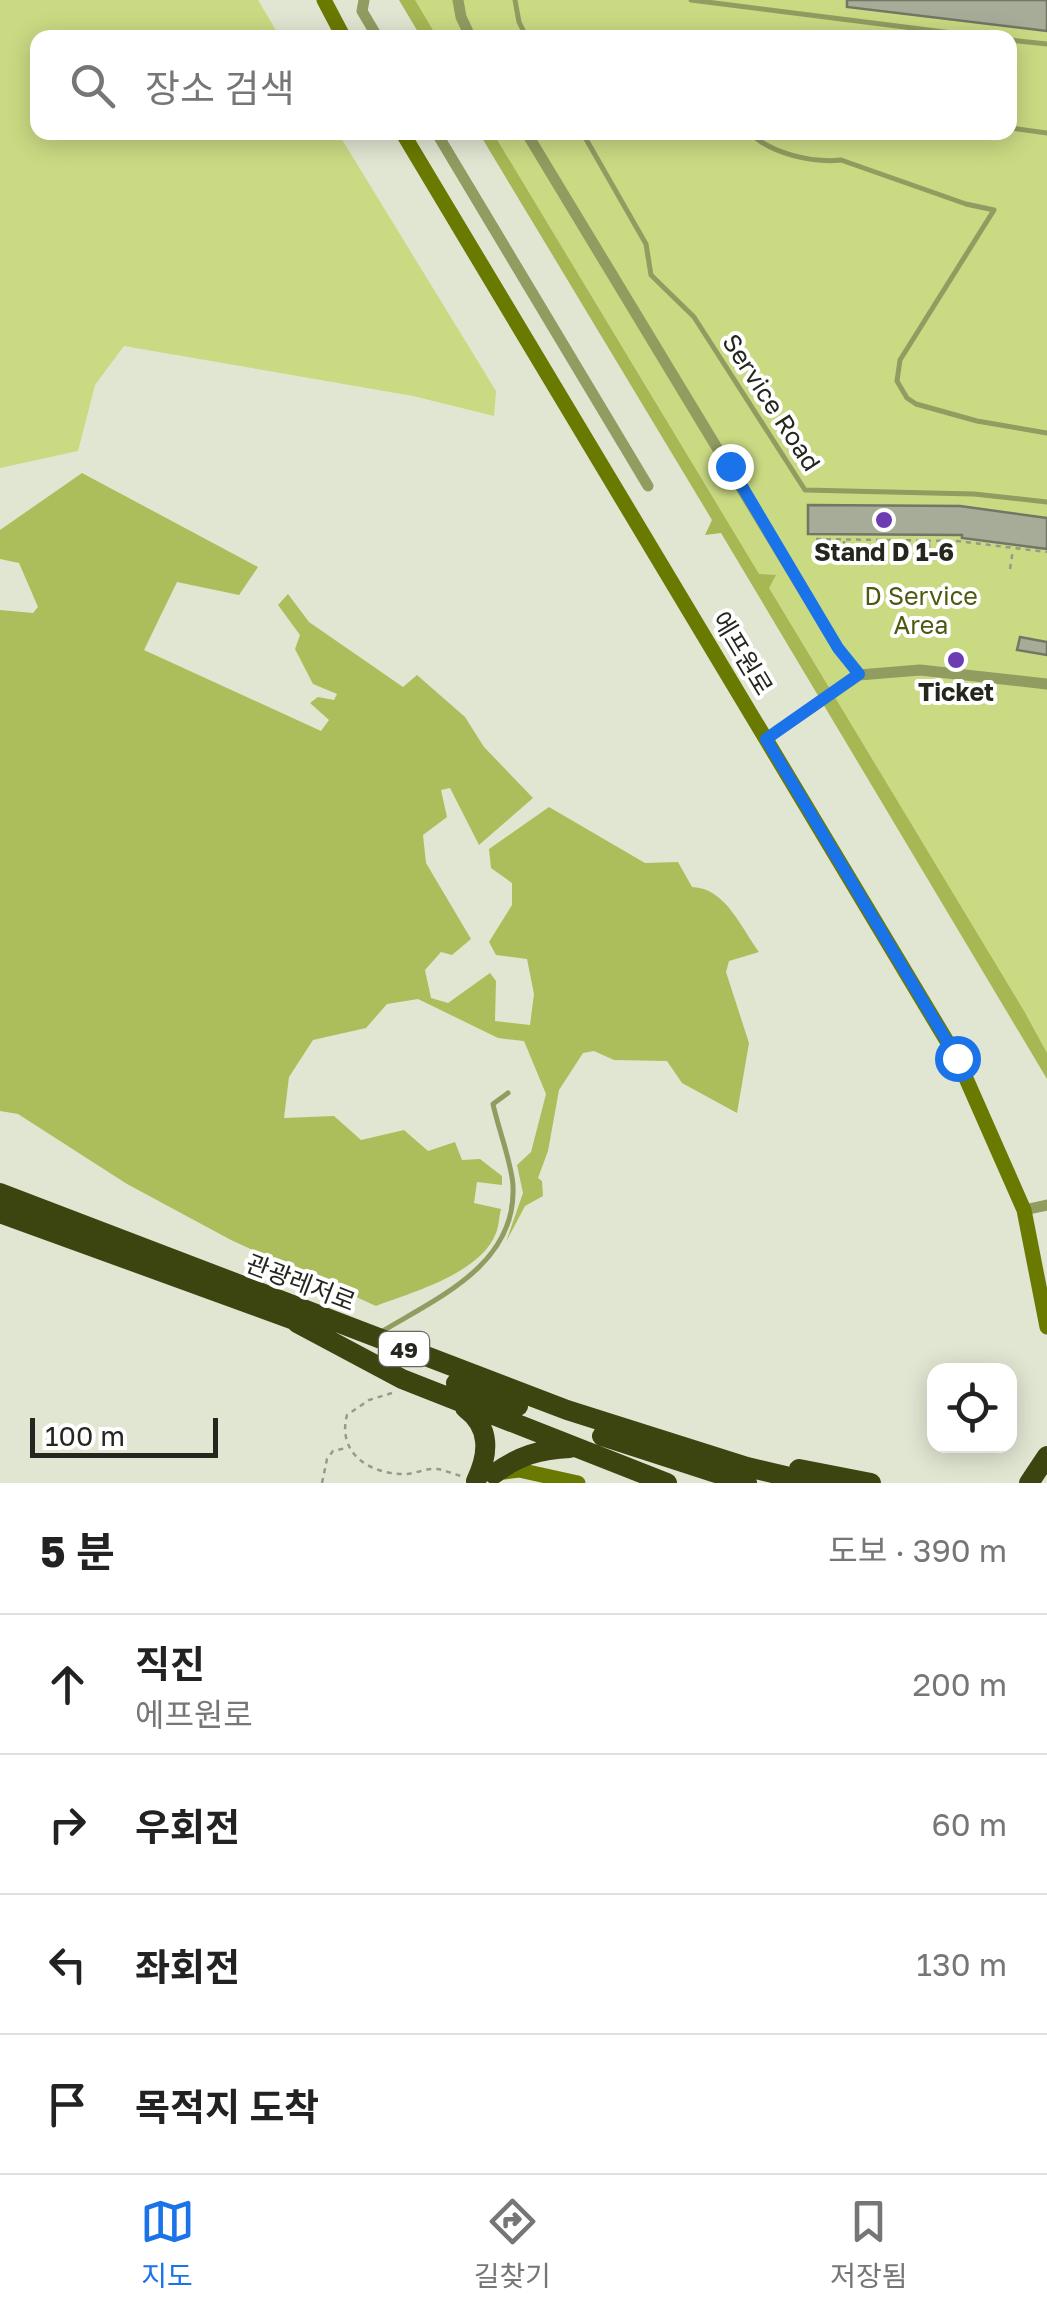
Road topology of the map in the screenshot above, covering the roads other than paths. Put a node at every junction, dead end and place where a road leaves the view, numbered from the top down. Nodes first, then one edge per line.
1 (364, 0) edge
2 (458, 0) edge
3 (515, 0) edge
4 (692, 0) edge
5 (324, 3) edge
6 (339, 30) edge
7 (373, 30) edge
8 (469, 30) edge
9 (523, 30) edge
10 (929, 30) edge
11 (1017, 41) edge
12 (1047, 44) edge
13 (1017, 129) edge
14 (1047, 132) edge
15 (407, 140) edge
16 (441, 140) edge
17 (531, 140) edge
18 (587, 140) edge
19 (761, 140) edge
20 (1047, 432) edge
21 (648, 486) dead end
22 (1047, 502) edge
23 (859, 674) junction
24 (1047, 684) edge
25 (766, 739) junction
26 (508, 1093) dead end
27 (0, 1194) edge
28 (1047, 1205) edge
29 (1024, 1210) junction
30 (0, 1213) edge
31 (287, 1318) junction
32 (1047, 1326) edge
33 (374, 1336) junction
34 (444, 1364) junction
35 (450, 1398) junction
36 (576, 1448) junction
37 (1047, 1456) edge
38 (481, 1479) edge
39 (578, 1483) edge
40 (667, 1483) edge
41 (747, 1483) edge
42 (815, 1483) edge
43 (870, 1483) edge
44 (1028, 1483) edge

1 - 7 street
2 - 8 street
3 - 9 lane
4 - 10 lane
5 - 6 street
11 - 12 lane
13 - 14 lane
15 - 25 street, 에프원로
16 - 21 street
17 - 23 street
18 - 22 lane, Service Road
19 - 20 lane
23 - 24 street
23 - 25 street
25 - 29 street, 에프원로
26 - 33 lane
27 - 33 highway, 관광레저로 / 49
28 - 29 street
29 - 32 street, 에프원로
30 - 31 highway, 관광레저로 / 49
31 - 35 highway
31 - 41 highway, 관광레저로 / 49
33 - 34 highway, 관광레저로 / 49
34 - 42 highway, 관광레저로 / 49
34 - 43 highway
35 - 36 highway
35 - 38 highway
36 - 38 highway
36 - 40 highway
37 - 44 highway
38 - 39 street

